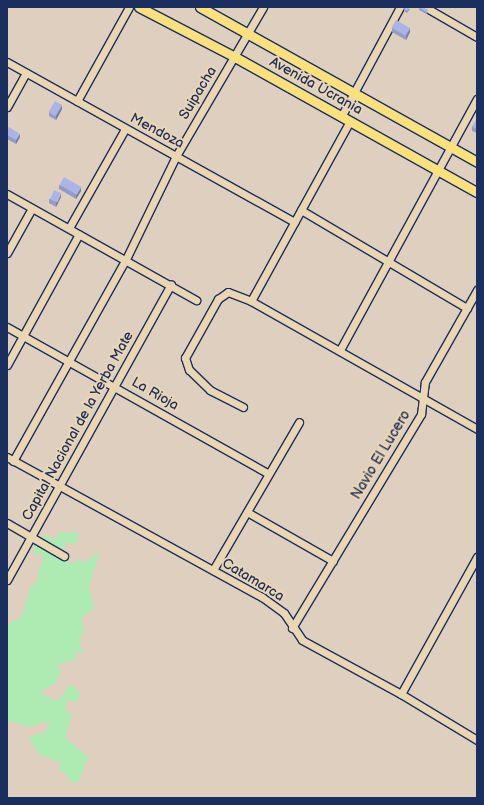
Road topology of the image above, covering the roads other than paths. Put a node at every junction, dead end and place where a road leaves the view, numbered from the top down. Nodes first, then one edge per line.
1 (129, 7) edge
2 (139, 7) edge
3 (200, 7) edge
4 (263, 7) edge
5 (400, 7) edge
6 (425, 7) edge
7 (248, 33) junction
8 (477, 37) edge
9 (235, 57) junction
10 (7, 62) edge
11 (26, 73) junction
12 (354, 93) junction
13 (477, 99) edge
14 (77, 101) junction
15 (7, 108) edge
16 (341, 117) junction
17 (350, 121) junction
18 (125, 129) junction
19 (450, 147) junction
20 (176, 156) junction
21 (477, 162) edge
22 (436, 170) junction
23 (477, 192) edge
24 (7, 194) edge
25 (32, 208) junction
26 (301, 210) junction
27 (294, 222) junction
28 (69, 228) junction
29 (79, 234) junction
30 (7, 253) edge
31 (126, 259) junction
32 (388, 261) junction
33 (171, 284) junction
34 (477, 290) edge
35 (196, 300) dead end
36 (251, 301) junction
37 (467, 308) junction
38 (7, 327) edge
39 (24, 336) junction
40 (340, 350) junction
41 (69, 360) junction
42 (7, 366) edge
43 (115, 386) junction
44 (423, 398) junction
45 (243, 407) dead end
46 (299, 422) dead end
47 (477, 429) edge
48 (10, 459) edge
49 (269, 474) junction
50 (58, 486) junction
51 (247, 512) junction
52 (7, 523) edge
53 (31, 536) junction
54 (64, 556) dead end
55 (477, 557) edge
56 (333, 561) junction
57 (213, 570) junction
58 (7, 580) edge
59 (292, 628) junction
60 (401, 694) junction
61 (477, 740) edge

1 - 14 street
2 - 9 main road, Avenida Ucrania
3 - 7 main road, Avenida Ucrania
4 - 7 street, Suipacha
5 - 12 street
6 - 8 street
7 - 9 street, Suipacha
7 - 12 main road, Avenida Ucrania
9 - 16 main road, Avenida Ucrania
9 - 20 street, Suipacha
10 - 11 street, Mendoza
11 - 14 street, Mendoza
11 - 15 street
12 - 16 street
12 - 19 main road, Avenida Ucrania
13 - 19 street
14 - 18 street, Mendoza
16 - 17 main road, Avenida Ucrania
17 - 22 main road, Avenida Ucrania
17 - 26 street
18 - 20 street, Mendoza
18 - 28 street
19 - 21 main road, Avenida Ucrania
19 - 22 street
20 - 27 street, Mendoza
20 - 31 street, Suipacha
22 - 23 main road, Avenida Ucrania
22 - 32 street
24 - 25 street
25 - 28 street
25 - 30 street
26 - 27 street
26 - 32 street
27 - 36 street
28 - 29 street
29 - 31 street
29 - 39 street
31 - 33 street
31 - 41 street, Suipacha
32 - 37 street
32 - 40 street
33 - 35 street
33 - 43 street, Capital Nacional de la Yerba Mate
34 - 37 street, Navio El Lucero
36 - 40 street
36 - 45 street
37 - 44 street, Navio El Lucero
38 - 39 street, La Rioja
39 - 41 street, La Rioja
39 - 42 street
40 - 44 street
41 - 43 street, La Rioja
41 - 48 street, Suipacha
43 - 49 street, La Rioja
43 - 50 street, Capital Nacional de la Yerba Mate
44 - 47 street
44 - 56 street, Navio El Lucero
46 - 49 street
48 - 50 street, Catamarca
49 - 51 street
50 - 53 street, Capital Nacional de la Yerba Mate
50 - 57 street, Catamarca
51 - 56 street
51 - 57 street
52 - 53 street
53 - 54 street
53 - 58 street, Capital Nacional de la Yerba Mate
55 - 60 street
56 - 59 street, Navio El Lucero
57 - 59 street, Catamarca
59 - 60 street, Catamarca
60 - 61 street, Catamarca

